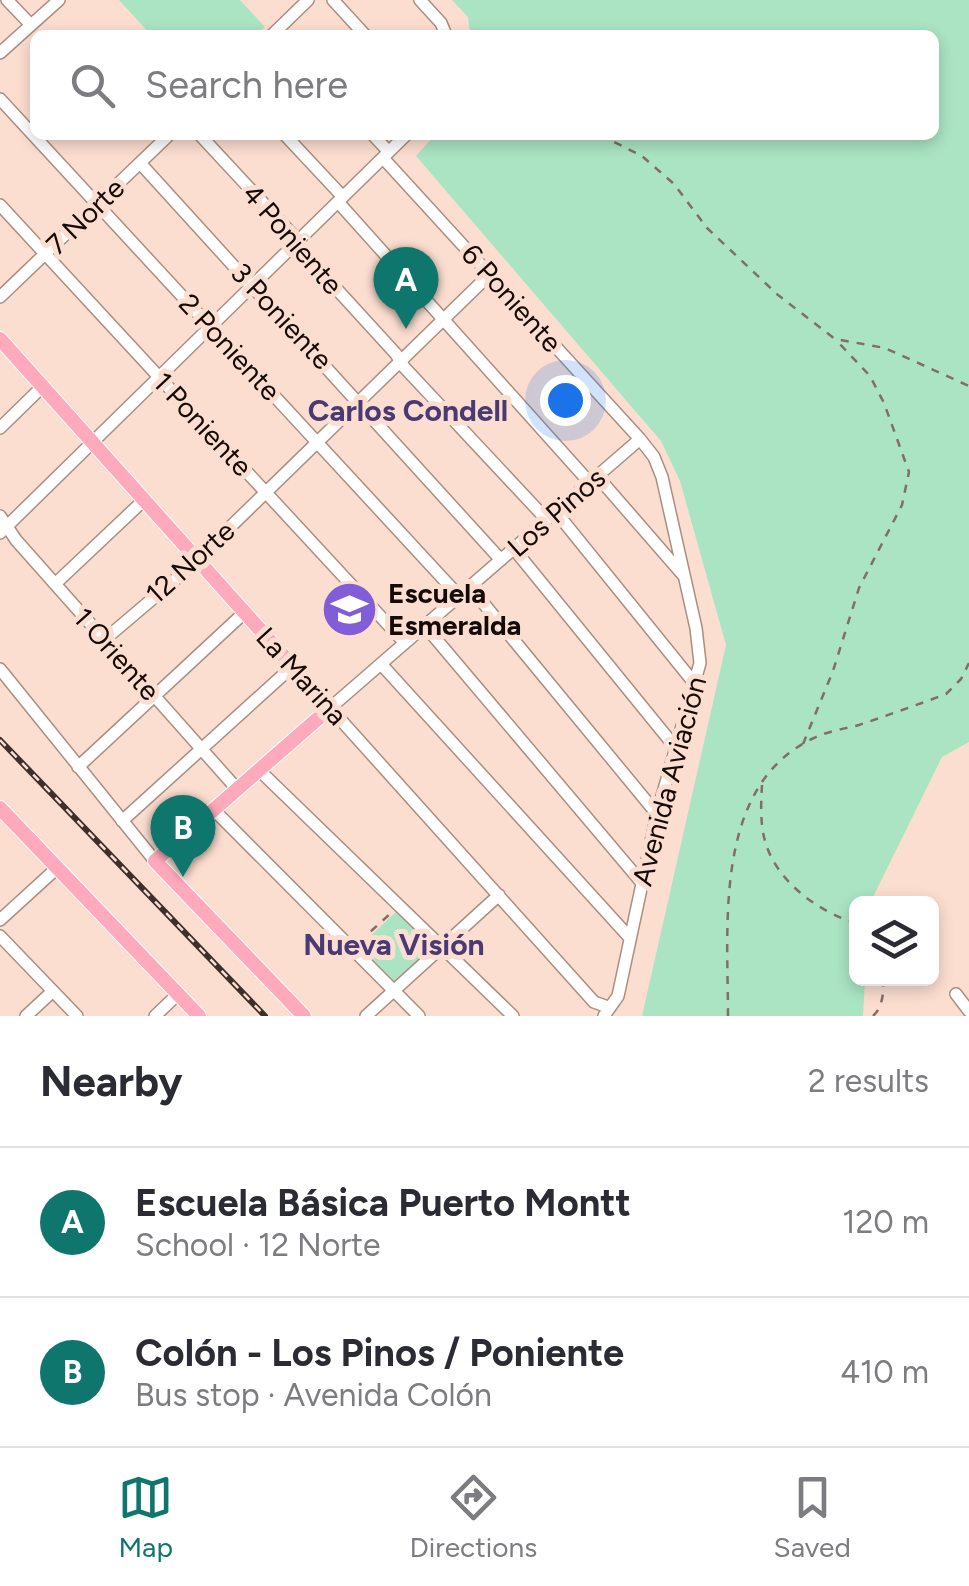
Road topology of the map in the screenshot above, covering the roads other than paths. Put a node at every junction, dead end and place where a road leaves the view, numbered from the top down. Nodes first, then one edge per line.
1 (7, 0) edge
2 (60, 0) edge
3 (308, 0) edge
4 (333, 0) edge
5 (420, 0) edge
6 (31, 26) junction
7 (280, 30) edge
8 (360, 30) edge
9 (444, 30) edge
10 (0, 52) edge
11 (0, 99) edge
12 (30, 131) edge
13 (38, 140) edge
14 (164, 140) edge
15 (204, 140) edge
16 (289, 140) edge
17 (376, 140) edge
18 (401, 140) edge
19 (386, 155) junction
20 (140, 163) junction
21 (340, 200) junction
22 (98, 204) junction
23 (0, 205) edge
24 (296, 242) junction
25 (45, 254) junction
26 (490, 274) junction
27 (253, 285) junction
28 (0, 297) edge
29 (443, 320) junction
30 (211, 326) junction
31 (0, 339) edge
32 (400, 361) junction
33 (159, 377) junction
34 (43, 386) junction
35 (359, 402) junction
36 (0, 428) edge
37 (640, 439) junction
38 (92, 442) junction
39 (317, 442) junction
40 (593, 480) junction
41 (266, 492) junction
42 (144, 500) junction
43 (552, 516) junction
44 (2, 525) edge
45 (514, 549) junction
46 (197, 559) junction
47 (501, 560) junction
48 (684, 576) junction
49 (55, 584) junction
50 (470, 586) junction
51 (459, 596) junction
52 (245, 612) junction
53 (425, 626) junction
54 (104, 640) junction
55 (405, 643) junction
56 (381, 664) junction
57 (293, 666) junction
58 (0, 669) edge
59 (695, 684) junction
60 (154, 696) junction
61 (330, 708) junction
62 (675, 747) junction
63 (202, 749) junction
64 (78, 766) junction
65 (259, 770) junction
66 (237, 789) junction
67 (0, 808) edge
68 (214, 810) junction
69 (656, 814) junction
70 (122, 821) junction
71 (155, 861) junction
72 (58, 868) junction
73 (642, 883) junction
74 (498, 896) junction
75 (0, 920) edge
76 (0, 936) edge
77 (630, 938) junction
78 (442, 948) junction
79 (52, 991) junction
80 (392, 992) junction
81 (178, 994) junction
82 (956, 994) dead end
83 (606, 1011) edge
84 (969, 1011) edge
85 (26, 1016) edge
86 (77, 1016) edge
87 (155, 1016) edge
88 (200, 1016) edge
89 (304, 1016) edge
90 (366, 1016) edge
91 (418, 1016) edge
92 (513, 1016) edge

1 - 6 street
2 - 6 street
3 - 7 street
4 - 8 street
5 - 9 street
6 - 10 street
11 - 12 street, 2 Poniente
13 - 22 street, 2 Poniente
14 - 20 street, 7 Norte
15 - 24 street, 4 Poniente
16 - 21 street
17 - 19 street, 6 Poniente
18 - 19 street
19 - 21 street
19 - 26 street, 6 Poniente
20 - 22 street, 7 Norte
20 - 27 street, 3 Poniente
21 - 24 street
21 - 29 street
22 - 25 street, 7 Norte
22 - 30 street, 2 Poniente
23 - 25 street, 1 Poniente
24 - 27 street
24 - 32 street, 4 Poniente
25 - 28 street, 7 Norte
25 - 33 street, 1 Poniente
26 - 29 street, 12 Norte
26 - 37 street, 6 Poniente
27 - 30 street
27 - 35 street, 3 Poniente
29 - 32 street, 12 Norte
29 - 40 street
30 - 33 street
30 - 39 street, 2 Poniente
31 - 34 main road, La Marina
32 - 35 street, 12 Norte
32 - 43 street, 4 Poniente
33 - 38 street
33 - 41 street, 1 Poniente
34 - 36 street
34 - 38 main road, La Marina
35 - 39 street, 12 Norte
35 - 47 street, 3 Poniente
37 - 40 street, Los Pinos
37 - 48 street, Avenida Aviación
38 - 42 main road, La Marina
38 - 44 street
39 - 41 street, 12 Norte
39 - 51 street, 2 Poniente
40 - 43 street, Los Pinos
40 - 48 street
41 - 46 street, 12 Norte
41 - 55 street, 1 Poniente
42 - 46 main road, La Marina
42 - 49 street
43 - 45 street, Los Pinos
43 - 59 street, 4 Poniente
44 - 49 street, 1 Oriente
45 - 47 street, Los Pinos
45 - 62 street
46 - 52 main road, La Marina
46 - 54 street, 12 Norte
47 - 50 street, Los Pinos
48 - 59 street, Avenida Aviación
49 - 54 street, 1 Oriente
50 - 51 street, Los Pinos
50 - 69 street
51 - 53 street, Los Pinos
52 - 57 main road, La Marina
52 - 60 street
53 - 55 street, Los Pinos
53 - 73 street
54 - 60 street, 1 Oriente
55 - 56 street, Los Pinos
56 - 61 street, Los Pinos
56 - 77 street
57 - 61 main road, La Marina
57 - 63 street
58 - 64 street
59 - 62 street, Avenida Aviación
60 - 63 street, 1 Oriente
60 - 64 street
61 - 65 main road, Los Pinos
61 - 74 street, La Marina
62 - 69 street, Avenida Aviación
63 - 66 street, 1 Oriente
63 - 70 street
64 - 70 street
65 - 66 main road, Los Pinos
65 - 78 street
66 - 68 main road, Los Pinos
67 - 72 main road
68 - 71 main road, Los Pinos
68 - 80 street
69 - 73 street, Avenida Aviación
70 - 71 street
71 - 89 main road
72 - 75 street
72 - 81 main road
73 - 77 street, Avenida Aviación
74 - 78 street
74 - 83 street, La Marina
76 - 79 street
77 - 83 street, Avenida Aviación
78 - 80 street
78 - 92 street
79 - 85 street
79 - 86 street
80 - 90 street
80 - 91 street
81 - 87 street
81 - 88 main road
82 - 84 street

